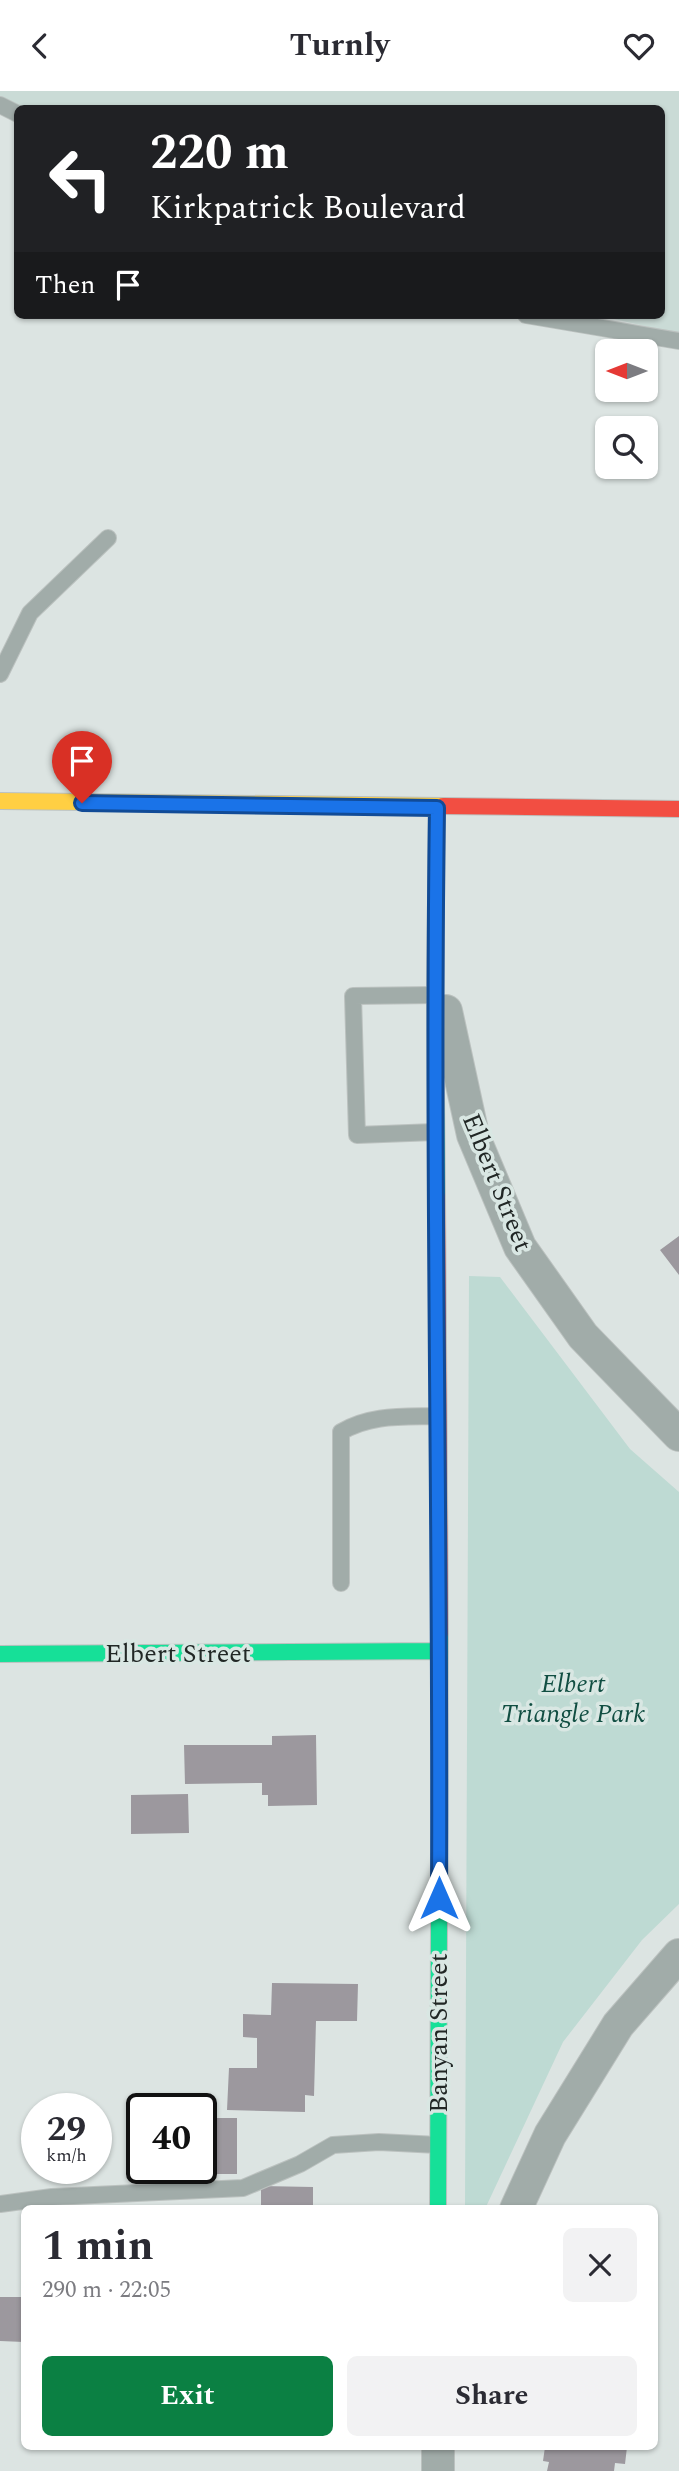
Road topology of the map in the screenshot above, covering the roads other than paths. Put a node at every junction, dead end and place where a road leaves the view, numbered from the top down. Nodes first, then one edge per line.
1 (550, 319) edge
2 (679, 341) edge
3 (108, 538) dead end
4 (0, 674) edge
5 (0, 801) edge
6 (437, 808) junction
7 (679, 809) edge
8 (435, 960) junction
9 (435, 995) junction
10 (435, 1132) junction
11 (438, 1416) junction
12 (679, 1435) edge
13 (341, 1583) dead end
14 (440, 1651) junction
15 (0, 1654) edge
16 (679, 1955) edge
17 (438, 2145) junction
18 (0, 2204) edge
19 (438, 2205) edge
20 (518, 2205) edge
21 (438, 2450) edge
22 (438, 2471) edge

1 - 2 lane
3 - 4 lane
5 - 6 street
6 - 7 street
6 - 8 street, Banyan Street
8 - 9 street, Banyan Street
8 - 12 street, Elbert Street
9 - 10 street, Banyan Street
9 - 10 lane
10 - 11 street, Banyan Street
11 - 13 lane
11 - 14 street, Banyan Street
14 - 15 street, Elbert Street
14 - 17 street, Banyan Street
16 - 20 street
17 - 18 lane
17 - 19 street, Banyan Street
21 - 22 street

